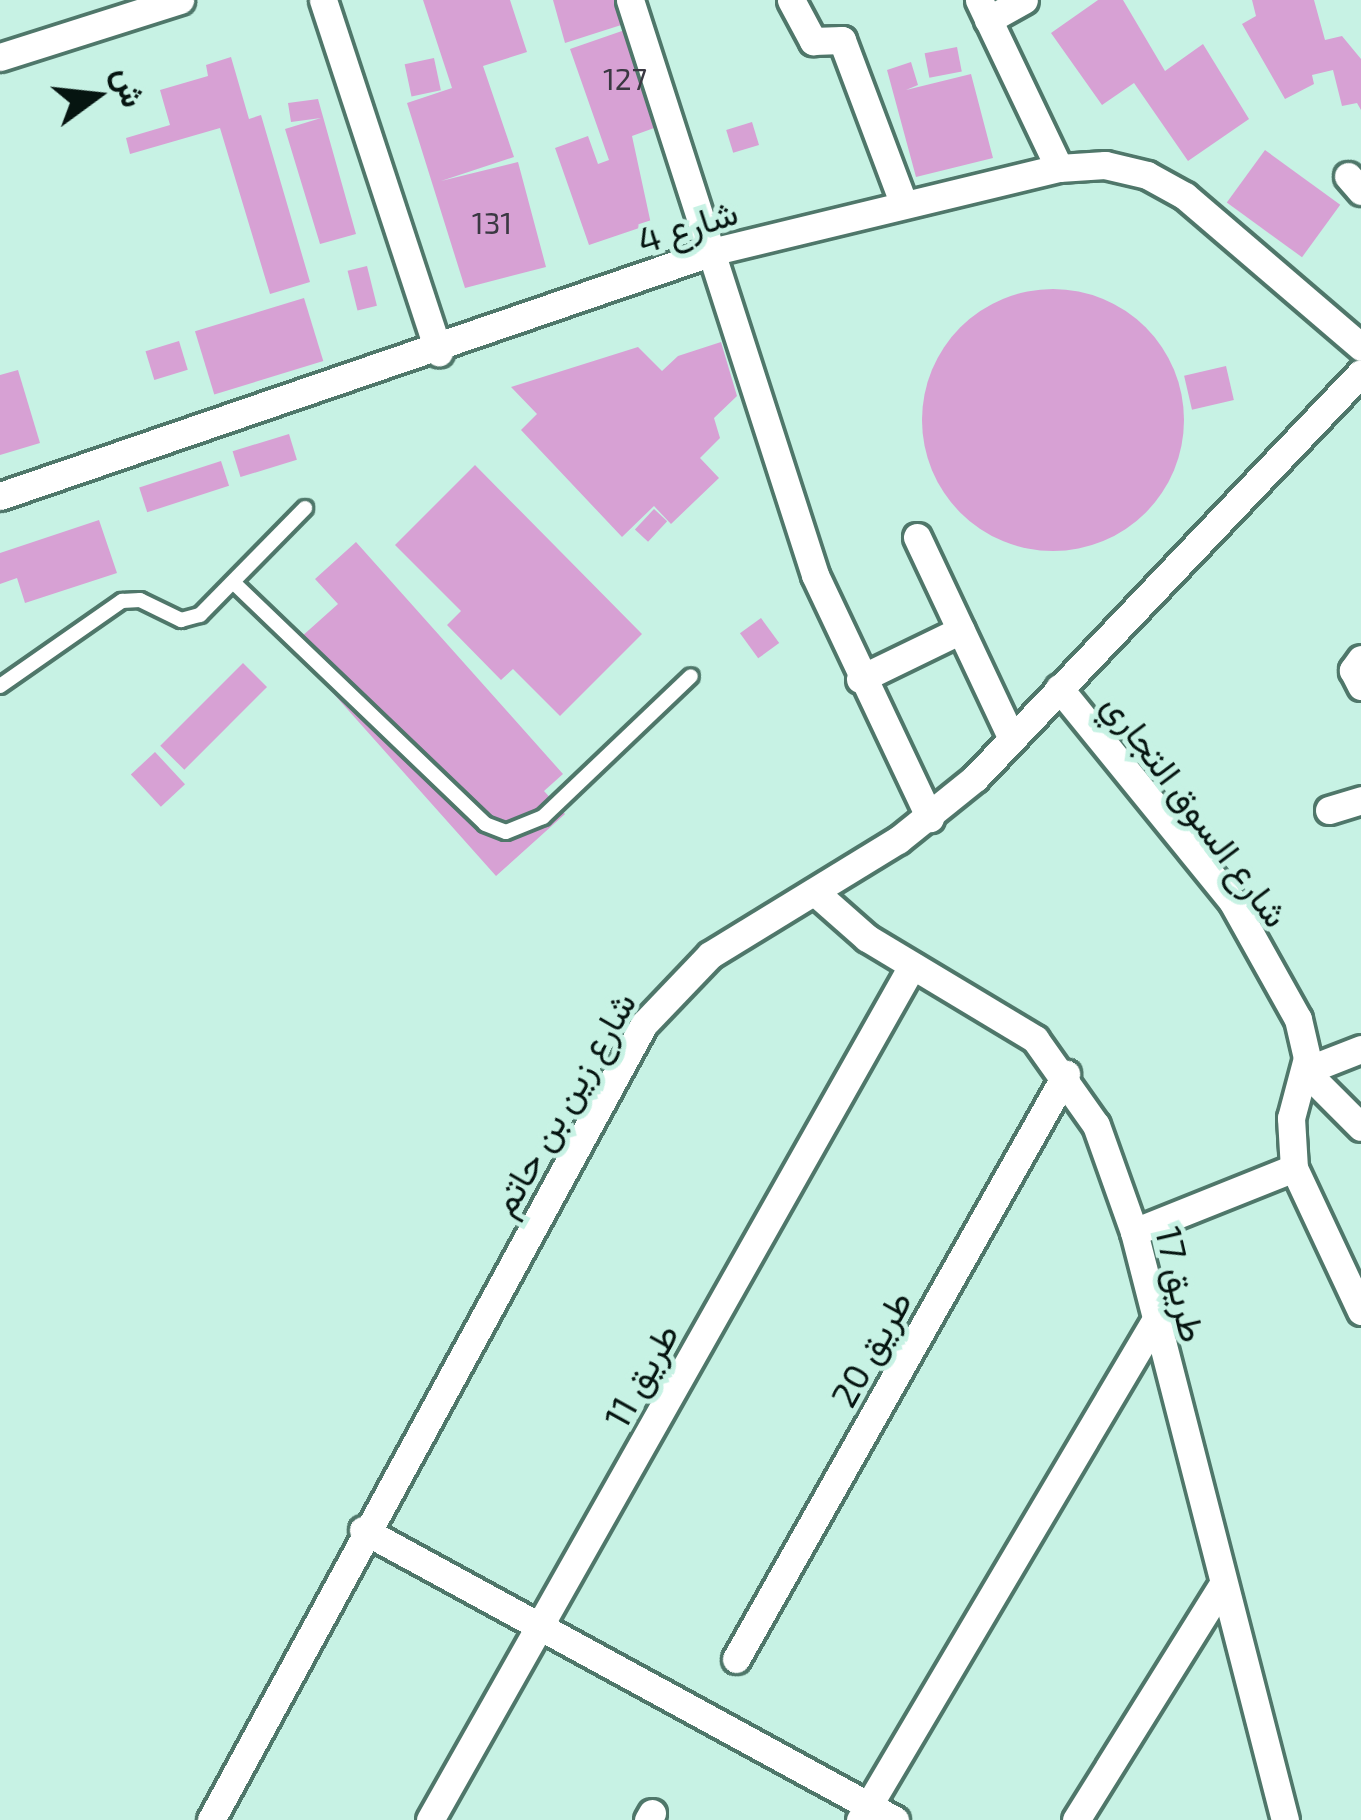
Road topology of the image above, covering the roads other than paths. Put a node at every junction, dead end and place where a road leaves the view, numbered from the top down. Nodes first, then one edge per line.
1 (180, 0) edge
2 (322, 0) edge
3 (630, 0) edge
4 (791, 0) edge
5 (1024, 0) edge
6 (983, 10) edge
7 (0, 57) edge
8 (1059, 168) junction
9 (902, 200) junction
10 (715, 251) junction
11 (1361, 347) edge
12 (439, 352) junction
13 (1361, 373) edge
14 (0, 496) edge
15 (304, 508) dead end
16 (917, 537) dead end
17 (233, 582) junction
18 (962, 630) junction
19 (1361, 659) edge
20 (691, 676) dead end
21 (860, 679) junction
22 (0, 686) edge
23 (1361, 686) edge
24 (1059, 688) junction
25 (1012, 739) junction
26 (1361, 800) edge
27 (1330, 810) dead end
28 (930, 818) junction
29 (816, 893) junction
30 (912, 966) junction
31 (1361, 1049) edge
32 (1305, 1071) junction
33 (1066, 1074) junction
34 (1361, 1127) edge
35 (1294, 1168) junction
36 (1134, 1232) junction
37 (1352, 1273) edge
38 (1361, 1311) edge
39 (1153, 1324) junction
40 (363, 1530) junction
41 (1221, 1587) junction
42 (539, 1626) junction
43 (736, 1659) dead end
44 (864, 1813) edge
45 (212, 1820) edge
46 (430, 1820) edge
47 (895, 1820) edge
48 (1076, 1820) edge
49 (1285, 1820) edge

1 - 7 street
2 - 12 street
3 - 10 street
4 - 9 street
5 - 6 street
6 - 8 street
8 - 9 street, شارع 4
8 - 11 street, شارع 4
9 - 10 street, شارع 4
10 - 12 street, شارع 4
10 - 21 street
12 - 14 street, شارع 4
13 - 24 street, شارع زين بن حاتم
15 - 17 lane
16 - 18 street
17 - 20 lane
17 - 22 lane
18 - 21 street
18 - 25 street
19 - 23 street
21 - 28 street
24 - 25 street, شارع زين بن حاتم
24 - 32 street, شارع السوق التجاري
25 - 28 street, شارع زين بن حاتم
26 - 27 street
28 - 29 street, شارع زين بن حاتم
29 - 30 street, طريق 17
29 - 40 street, شارع زين بن حاتم
30 - 33 street, طريق 17
30 - 42 street, طريق 11
31 - 32 street
32 - 34 street
32 - 35 street, شارع السوق التجاري
33 - 36 street, طريق 17
33 - 43 street, طريق 20
35 - 36 street
35 - 37 street, شارع السوق التجاري
36 - 39 street, طريق 17
37 - 38 street, شارع السوق التجاري
39 - 41 street, طريق 17
39 - 44 street
40 - 42 street
40 - 45 street, شارع زين بن حاتم
41 - 48 street
41 - 49 street, طريق 17
42 - 44 street
42 - 46 street, طريق 11
44 - 47 street

